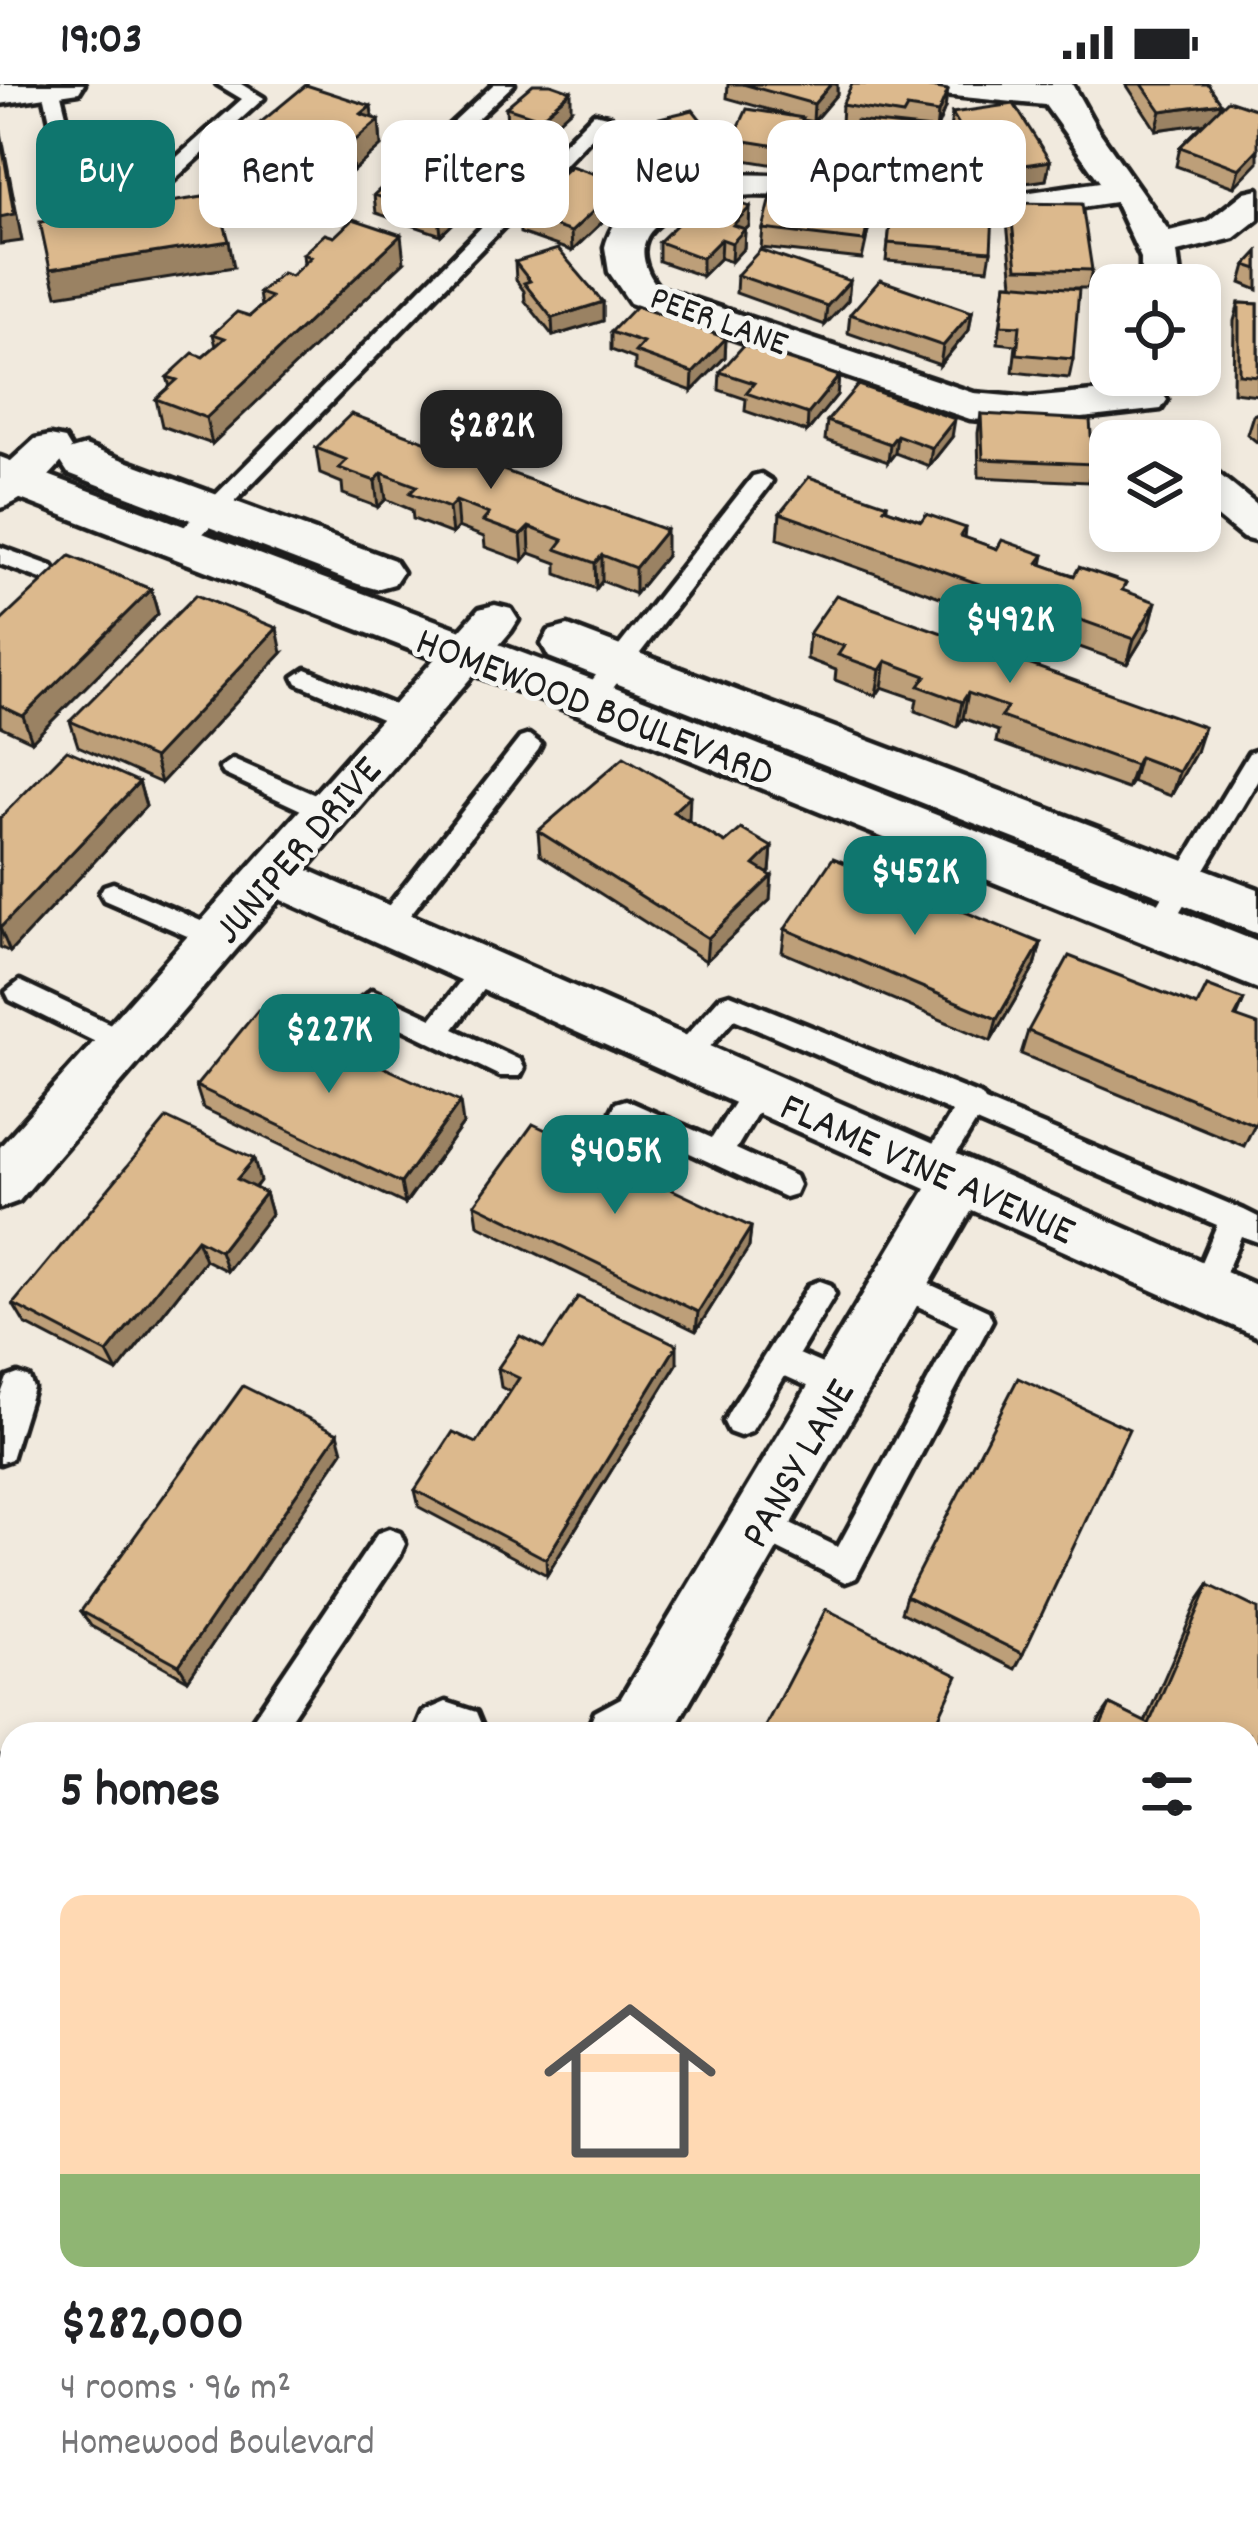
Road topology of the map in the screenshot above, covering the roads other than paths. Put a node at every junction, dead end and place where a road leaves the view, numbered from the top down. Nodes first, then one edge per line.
1 (226, 84) edge
2 (505, 84) edge
3 (943, 84) edge
4 (58, 85) edge
5 (1056, 90) edge
6 (0, 93) edge
7 (602, 118) dead end
8 (465, 120) edge
9 (569, 151) edge
10 (1122, 190) junction
11 (1258, 200) edge
12 (493, 228) edge
13 (1157, 245) junction
14 (1159, 264) edge
15 (1150, 402) edge
16 (13, 465) edge
17 (761, 482) dead end
18 (1221, 498) edge
19 (197, 526) junction
20 (1258, 527) edge
21 (0, 555) edge
22 (44, 572) dead end
23 (481, 636) junction
24 (306, 676) dead end
25 (606, 680) junction
26 (407, 720) junction
27 (529, 744) dead end
28 (1258, 759) edge
29 (233, 768) dead end
30 (327, 811) junction
31 (271, 874) junction
32 (113, 893) dead end
33 (1172, 905) junction
34 (1258, 912) edge
35 (387, 926) junction
36 (215, 938) junction
37 (1258, 966) edge
38 (485, 969) junction
39 (20, 992) dead end
40 (372, 1001) dead end
41 (436, 1032) junction
42 (124, 1043) junction
43 (684, 1057) junction
44 (510, 1068) dead end
45 (757, 1090) junction
46 (972, 1104) junction
47 (626, 1111) dead end
48 (718, 1154) junction
49 (10, 1158) edge
50 (947, 1174) junction
51 (785, 1185) dead end
52 (1246, 1224) edge
53 (899, 1283) junction
54 (1205, 1288) junction
55 (820, 1294) dead end
56 (1258, 1312) edge
57 (779, 1359) junction
58 (838, 1387) junction
59 (18, 1388) dead end
60 (740, 1422) dead end
61 (0, 1449) edge
62 (759, 1524) junction
63 (388, 1544) dead end
64 (280, 1722) edge
65 (640, 1722) edge

1 - 4 lane
2 - 8 lane
3 - 5 street
4 - 6 street
5 - 10 street
7 - 9 lane
10 - 13 street
10 - 15 street, PEER LANE
11 - 13 street
12 - 19 lane
13 - 14 street
16 - 19 street, HOMEWOOD BOULEVARD
17 - 25 lane
18 - 20 street
19 - 23 street, HOMEWOOD BOULEVARD
21 - 22 lane
23 - 25 street, HOMEWOOD BOULEVARD
23 - 26 street, JUNIPER DRIVE
24 - 26 lane
25 - 33 street, HOMEWOOD BOULEVARD
26 - 30 street, JUNIPER DRIVE
27 - 35 lane
28 - 33 lane
29 - 30 lane
30 - 31 street, JUNIPER DRIVE
31 - 35 street, FLAME VINE AVENUE
31 - 36 street, JUNIPER DRIVE
32 - 36 lane
33 - 34 street, HOMEWOOD BOULEVARD
33 - 37 street, HOMEWOOD BOULEVARD
35 - 38 street, FLAME VINE AVENUE
36 - 42 street, JUNIPER DRIVE
38 - 41 lane
38 - 43 street, FLAME VINE AVENUE
39 - 42 lane
40 - 41 lane
41 - 44 lane
42 - 49 street, JUNIPER DRIVE
43 - 45 street, FLAME VINE AVENUE
43 - 46 lane
45 - 48 lane
45 - 50 street, FLAME VINE AVENUE
46 - 50 lane
46 - 52 lane
47 - 48 lane
48 - 51 lane
50 - 53 street, PANSY LANE
50 - 54 street, FLAME VINE AVENUE
52 - 54 lane
53 - 58 street, PANSY LANE
53 - 62 lane
54 - 56 street, FLAME VINE AVENUE
55 - 57 lane
57 - 58 lane
57 - 60 lane
58 - 62 street, PANSY LANE
59 - 61 lane
62 - 65 street, PANSY LANE
63 - 64 lane

